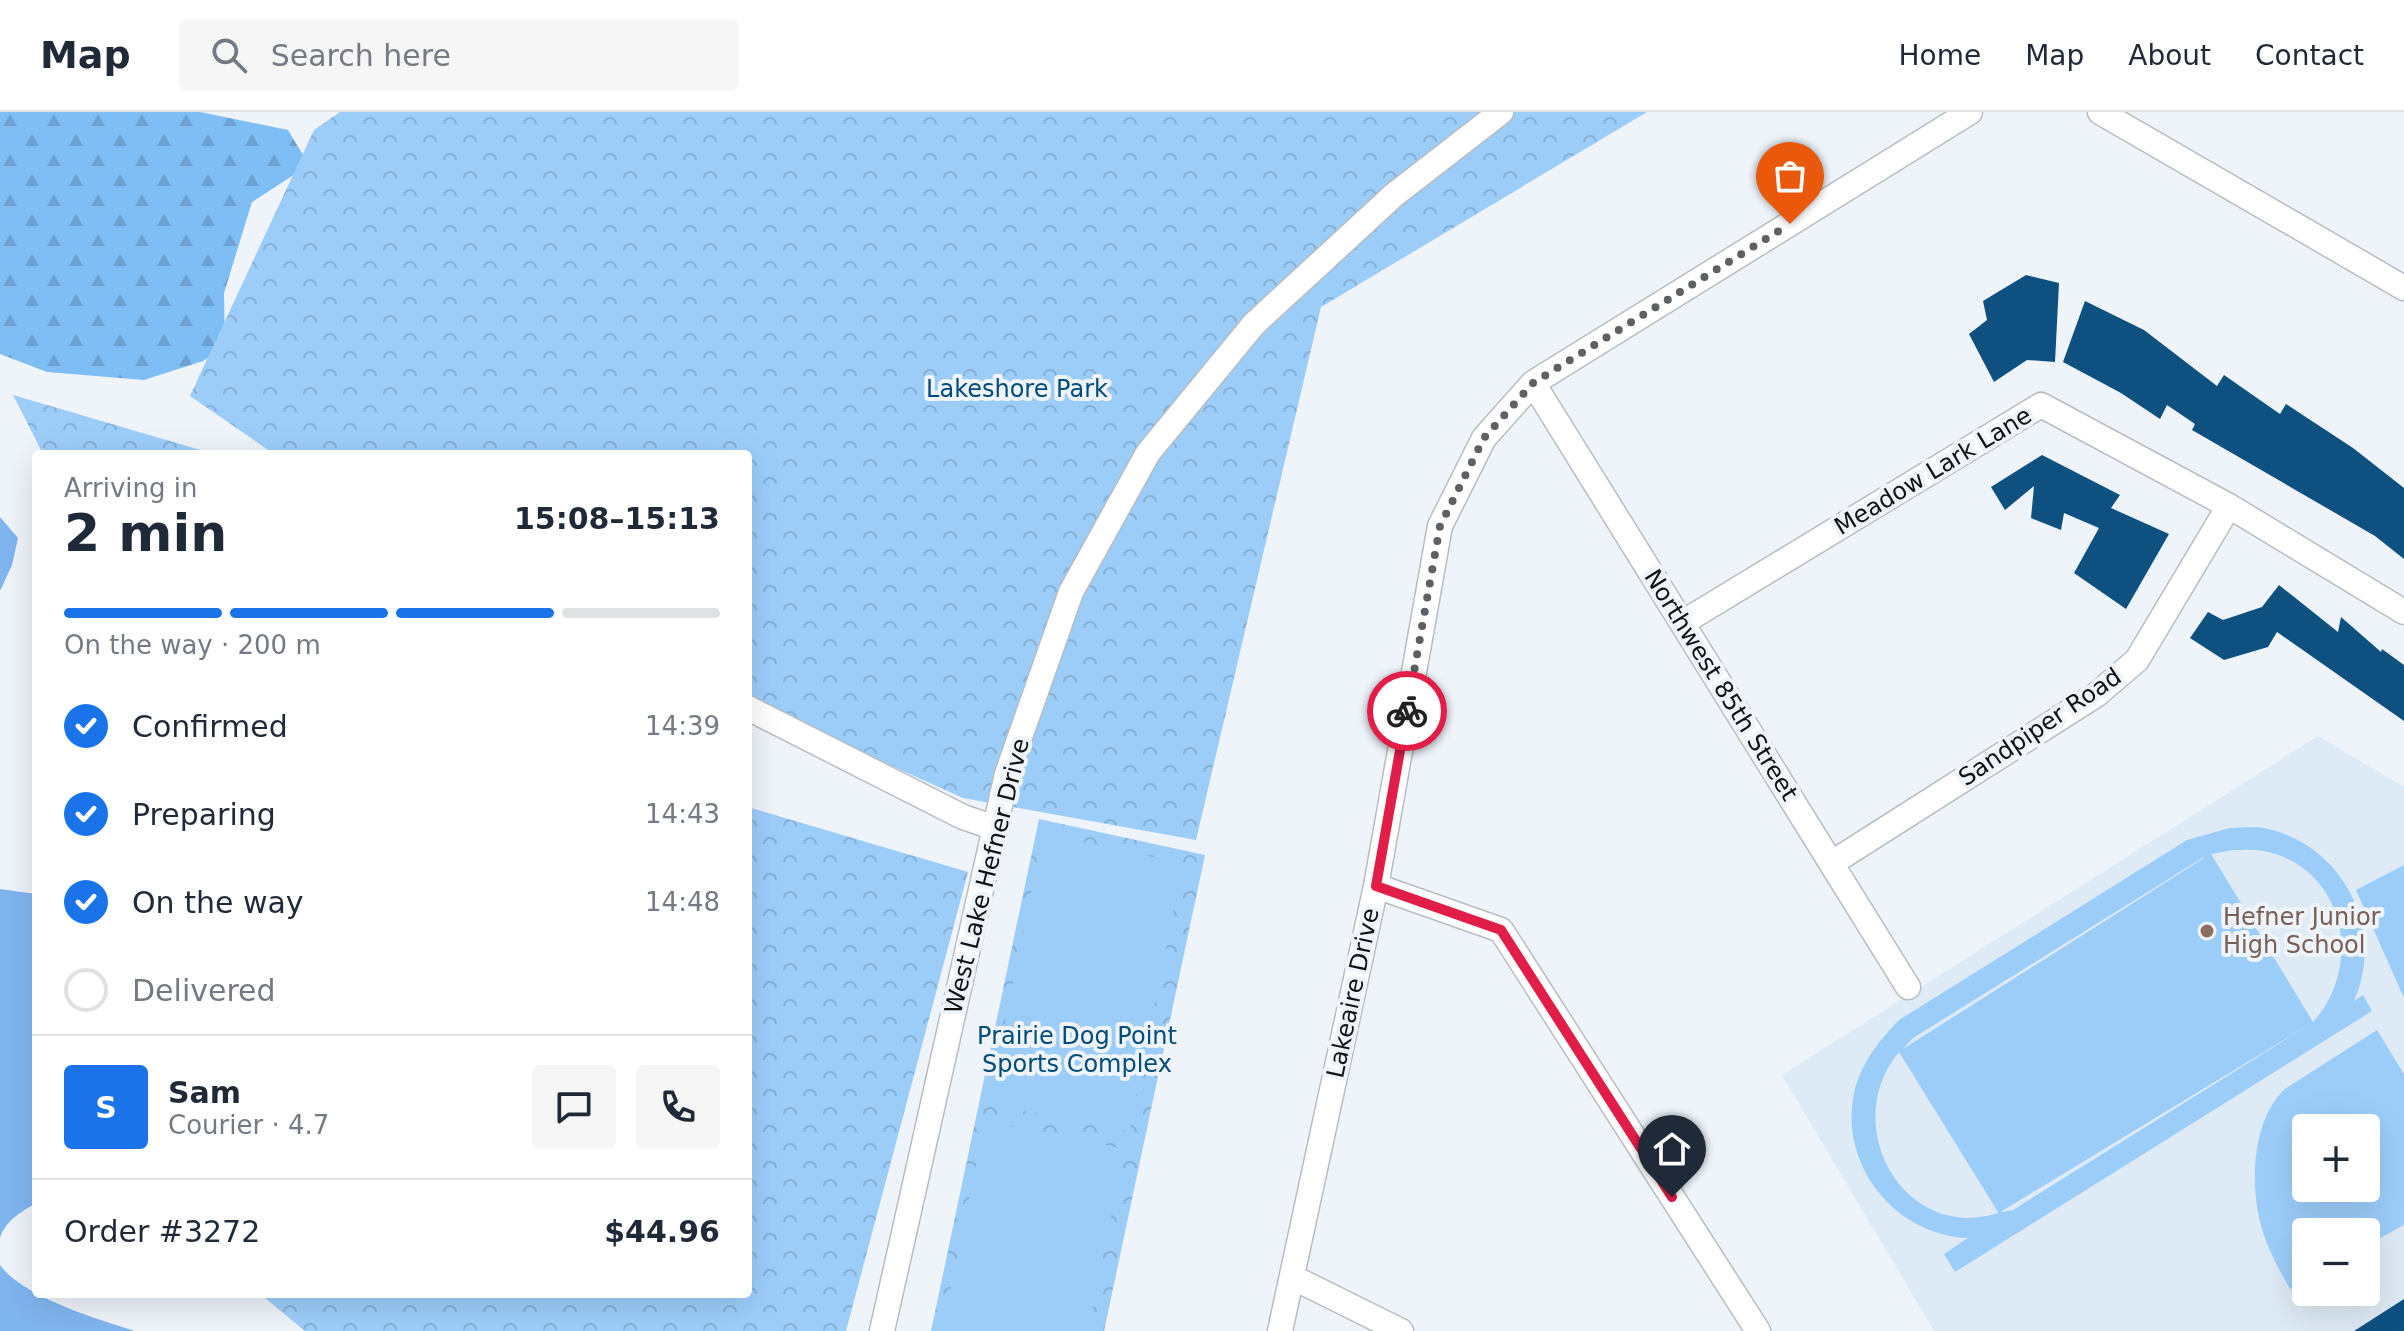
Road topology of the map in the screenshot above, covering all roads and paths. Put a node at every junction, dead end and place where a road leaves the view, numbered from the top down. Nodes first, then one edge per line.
1 (1501, 112) edge
2 (1970, 112) edge
3 (2100, 112) edge
4 (2404, 288) edge
5 (1533, 383) junction
6 (2229, 506) junction
7 (2404, 612) edge
8 (1682, 623) junction
9 (752, 710) edge
10 (995, 828) junction
11 (1832, 863) junction
12 (1376, 886) junction
13 (1908, 987) dead end
14 (1292, 1277) junction
15 (882, 1331) edge
16 (1280, 1331) edge
17 (1401, 1331) edge
18 (1758, 1331) edge

1 - 10 street, West Lake Hefner Drive
2 - 5 street, Lakeaire Drive
3 - 4 street
5 - 8 street, Northwest 85th Street
5 - 12 street, Lakeaire Drive
6 - 7 street
6 - 8 street, Meadow Lark Lane
6 - 11 street, Sandpiper Road
8 - 11 street, Northwest 85th Street
9 - 10 street
10 - 15 street, West Lake Hefner Drive
11 - 13 street, Northwest 85th Street
12 - 14 street, Lakeaire Drive
12 - 18 street
14 - 16 street, Lakeaire Drive
14 - 17 street

